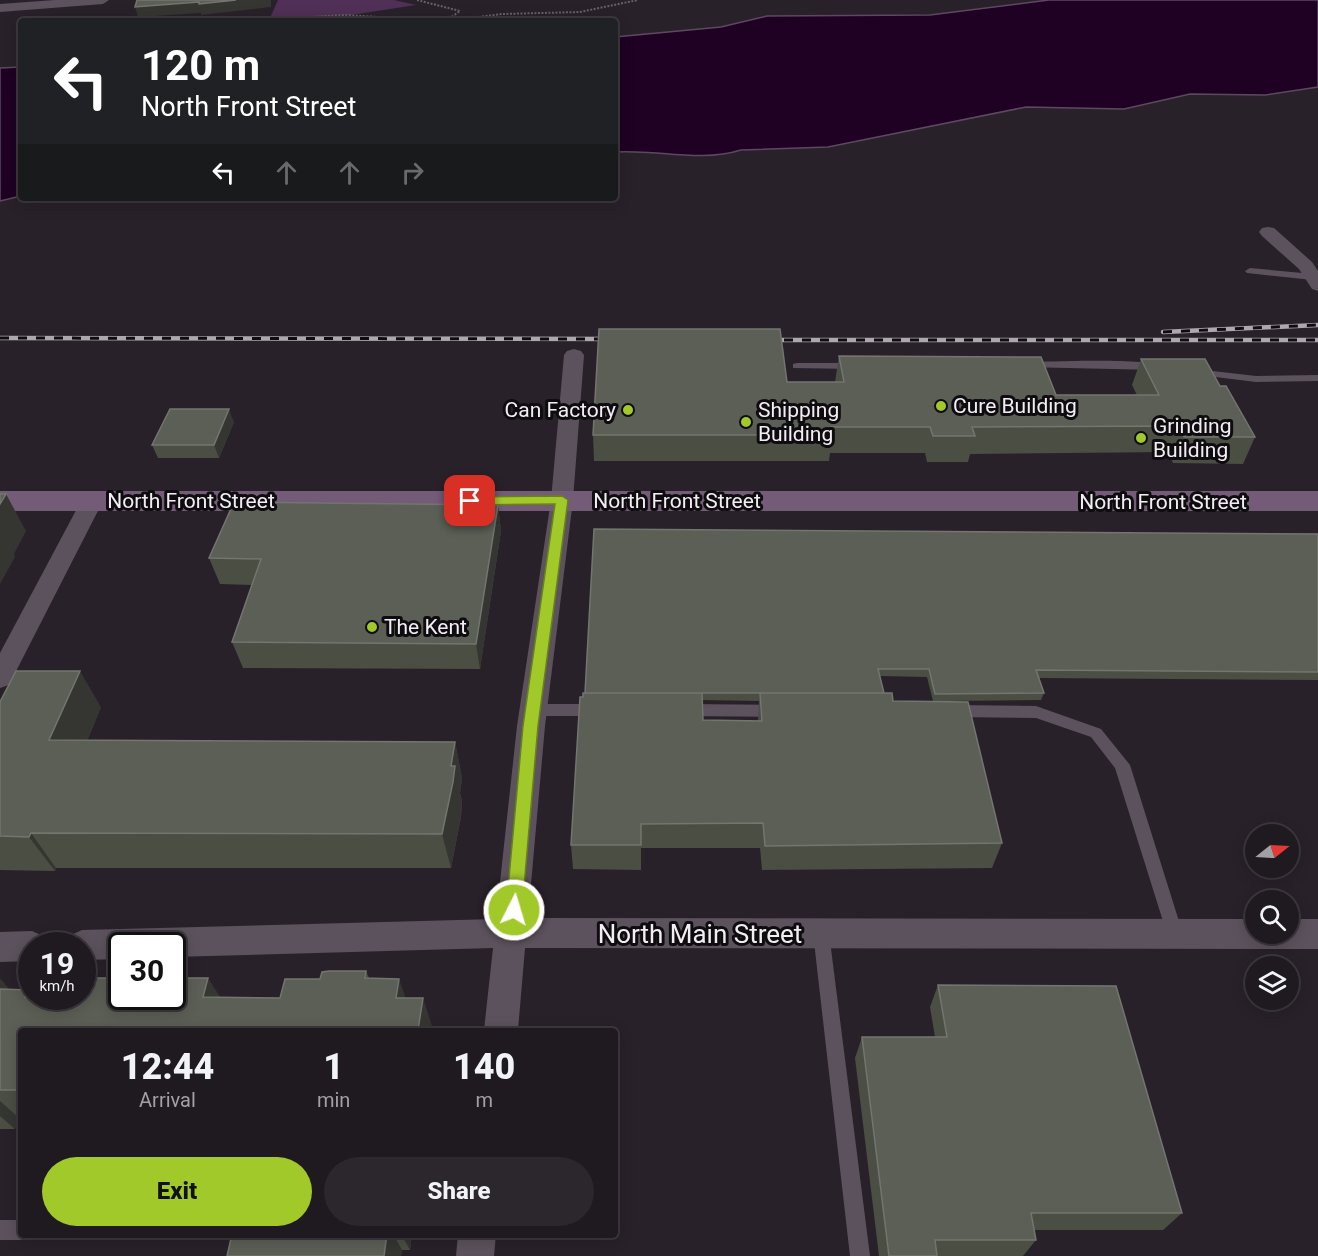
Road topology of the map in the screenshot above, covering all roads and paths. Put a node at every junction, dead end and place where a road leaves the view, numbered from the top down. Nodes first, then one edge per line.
1 (103, 0) edge
2 (417, 0) edge
3 (638, 0) edge
4 (0, 8) edge
5 (280, 18) edge
6 (410, 18) edge
7 (450, 18) edge
8 (470, 18) edge
9 (1268, 232) dead end
10 (1250, 271) dead end
11 (1317, 282) edge
12 (574, 355) dead end
13 (1013, 365) edge
14 (797, 366) dead end
15 (869, 366) edge
16 (1174, 369) edge
17 (1186, 371) edge
18 (1318, 378) edge
19 (562, 500) junction
20 (0, 501) edge
21 (92, 501) junction
22 (1318, 501) edge
23 (0, 678) edge
24 (533, 710) junction
25 (613, 710) edge
26 (671, 710) edge
27 (796, 711) edge
28 (933, 711) edge
29 (512, 933) junction
30 (821, 933) junction
31 (1175, 934) junction
32 (1318, 934) edge
33 (96, 945) edge
34 (18, 946) edge
35 (0, 947) edge
36 (501, 1028) edge
37 (0, 1230) edge
38 (18, 1230) edge
39 (477, 1238) edge
40 (475, 1256) edge
41 (860, 1256) edge

1 - 4 street
2 - 7 path
3 - 8 path
5 - 6 path
9 - 11 street
10 - 11 lane
12 - 19 street
13 - 16 lane
14 - 15 lane
17 - 18 lane
19 - 21 street, North Front Street
19 - 22 street, North Front Street
19 - 24 street
20 - 21 street, North Front Street
21 - 23 street
24 - 25 lane
24 - 29 street
26 - 27 lane
28 - 31 lane
29 - 30 street, North Main Street
29 - 33 street, North Main Street
29 - 36 street
30 - 31 street, North Main Street
30 - 41 lane
31 - 32 street, North Main Street
34 - 35 street
37 - 38 lane
39 - 40 street

